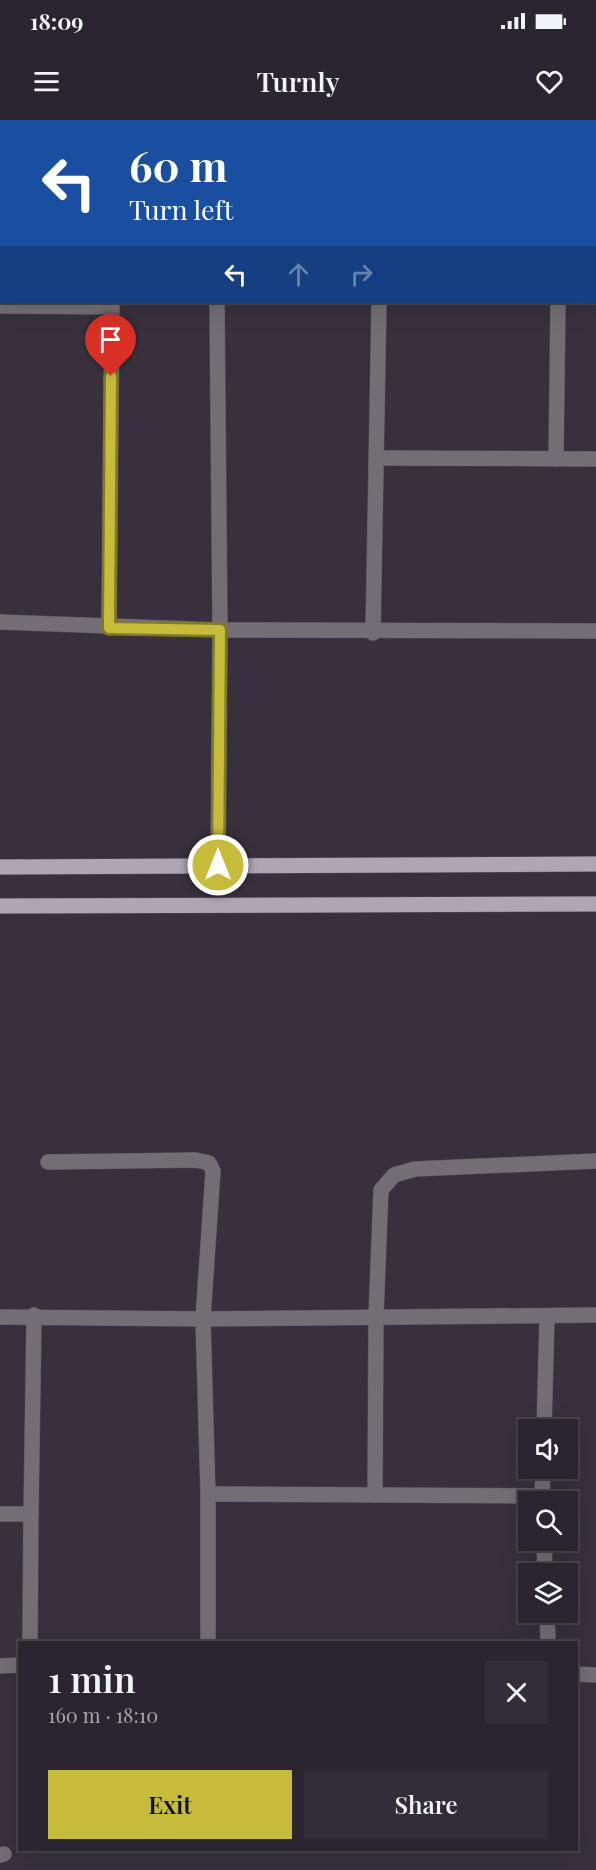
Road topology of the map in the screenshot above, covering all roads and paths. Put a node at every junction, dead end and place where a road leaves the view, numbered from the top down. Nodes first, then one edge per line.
1 (216, 303) edge
2 (379, 303) edge
3 (558, 303) edge
4 (112, 304) edge
5 (0, 306) edge
6 (377, 458) junction
7 (556, 459) junction
8 (596, 459) edge
9 (0, 622) edge
10 (109, 628) junction
11 (220, 630) junction
12 (596, 631) edge
13 (373, 633) junction
14 (596, 864) edge
15 (218, 865) junction
16 (0, 867) edge
17 (596, 904) edge
18 (0, 906) edge
19 (48, 1161) dead end
20 (596, 1161) edge
21 (34, 1315) junction
22 (596, 1316) edge
23 (0, 1317) edge
24 (375, 1317) junction
25 (547, 1317) junction
26 (203, 1319) junction
27 (544, 1419) edge
28 (208, 1494) junction
29 (375, 1495) junction
30 (518, 1498) edge
31 (0, 1514) edge
32 (31, 1514) junction
33 (547, 1623) edge
34 (30, 1641) edge
35 (208, 1641) edge
36 (548, 1641) edge
37 (18, 1665) edge
38 (0, 1666) edge
39 (578, 1674) edge
40 (596, 1675) edge

1 - 11 street
2 - 6 street
3 - 7 street
4 - 5 street
4 - 10 street
6 - 7 street
6 - 13 street
7 - 8 street
9 - 10 street
10 - 11 street
11 - 13 street
11 - 15 street
12 - 13 street
14 - 15 main road
15 - 16 main road
17 - 18 main road
19 - 26 street
20 - 24 street
21 - 23 street
21 - 26 street
21 - 32 street
22 - 25 street
24 - 25 street
24 - 26 street
24 - 29 street
25 - 27 street
26 - 28 street
28 - 29 street
28 - 35 street
29 - 30 street
31 - 32 street
32 - 34 street
33 - 36 street
37 - 38 street
39 - 40 street

